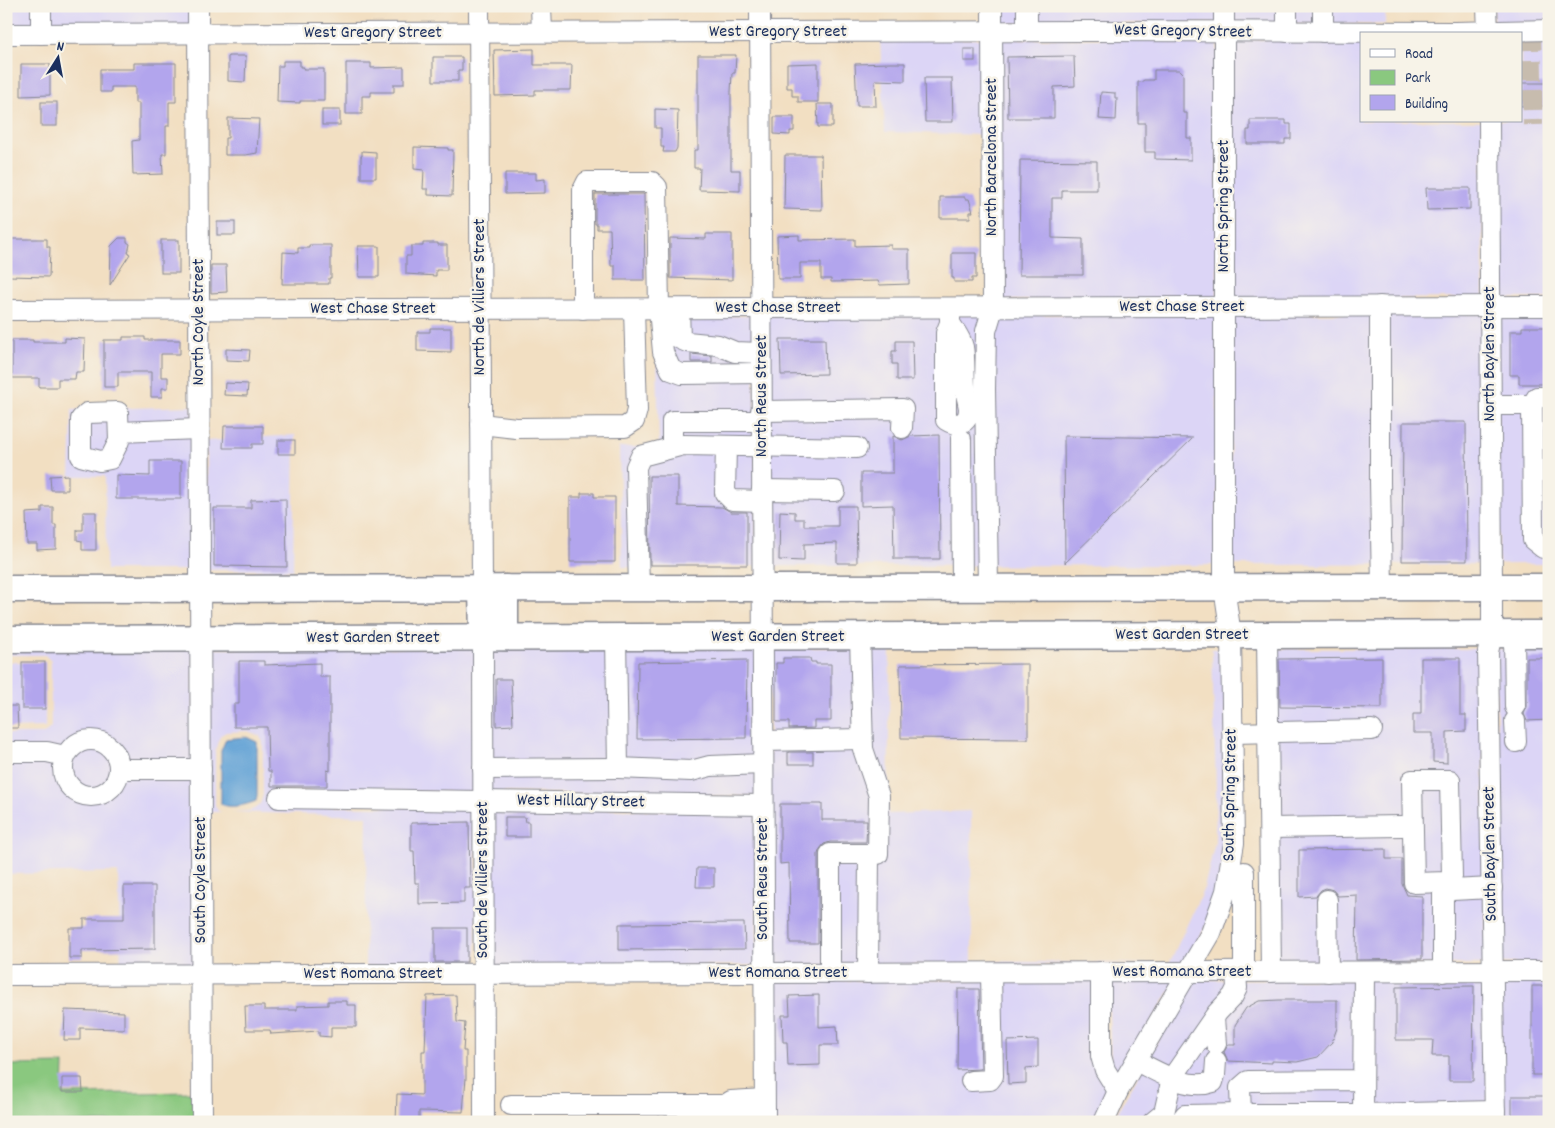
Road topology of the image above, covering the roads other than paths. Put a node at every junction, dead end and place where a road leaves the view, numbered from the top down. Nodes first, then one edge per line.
1 (41, 6) edge
2 (198, 6) edge
3 (479, 6) edge
4 (541, 6) edge
5 (760, 6) edge
6 (992, 6) edge
7 (1027, 6) edge
8 (1224, 6) edge
9 (1287, 6) edge
10 (1323, 6) edge
11 (1487, 6) edge
12 (1549, 30) edge
13 (992, 31) junction
14 (1027, 31) junction
15 (479, 32) junction
16 (542, 32) junction
17 (760, 32) junction
18 (1224, 32) junction
19 (1287, 32) junction
20 (1322, 32) junction
21 (1488, 32) edge
22 (198, 33) junction
23 (6, 34) edge
24 (41, 34) junction
25 (1490, 122) edge
26 (1224, 306) junction
27 (1380, 306) junction
28 (1490, 306) junction
29 (1549, 306) edge
30 (761, 308) junction
31 (993, 308) junction
32 (199, 309) junction
33 (480, 309) junction
34 (582, 309) junction
35 (634, 309) junction
36 (659, 309) junction
37 (680, 309) junction
38 (6, 310) edge
39 (761, 363) junction
40 (1540, 401) edge
41 (1491, 405) junction
42 (761, 416) junction
43 (481, 424) junction
44 (902, 428) dead end
45 (200, 429) junction
46 (119, 432) dead end
47 (961, 439) dead end
48 (726, 446) junction
49 (672, 447) junction
50 (762, 447) junction
51 (856, 448) dead end
52 (835, 491) dead end
53 (762, 495) junction
54 (1549, 548) edge
55 (1224, 586) junction
56 (1382, 586) junction
57 (962, 587) junction
58 (988, 587) junction
59 (1492, 587) junction
60 (1549, 587) edge
61 (494, 588) junction
62 (639, 588) junction
63 (762, 588) junction
64 (6, 589) edge
65 (200, 589) junction
66 (1503, 634) junction
67 (1549, 634) edge
68 (1231, 635) junction
69 (1267, 635) junction
70 (860, 636) junction
71 (494, 637) junction
72 (616, 637) junction
73 (763, 637) junction
74 (6, 639) edge
75 (200, 639) junction
76 (1372, 730) dead end
77 (1269, 732) junction
78 (1232, 733) junction
79 (862, 739) junction
80 (763, 741) junction
81 (1516, 742) dead end
82 (6, 752) edge
83 (65, 756) junction
84 (763, 764) junction
85 (618, 768) junction
86 (119, 769) junction
87 (200, 769) junction
88 (483, 769) junction
89 (279, 798) dead end
90 (483, 800) junction
91 (763, 804) junction
92 (1402, 826) dead end
93 (1270, 828) junction
94 (869, 854) junction
95 (1237, 870) junction
96 (1270, 872) junction
97 (1492, 883) junction
98 (1447, 885) junction
99 (1327, 900) dead end
100 (1493, 971) junction
101 (1549, 971) edge
102 (1101, 972) junction
103 (1188, 972) junction
104 (1240, 972) junction
105 (1271, 972) junction
106 (1328, 972) junction
107 (1364, 972) junction
108 (1443, 972) junction
109 (764, 973) junction
110 (830, 973) junction
111 (868, 973) junction
112 (991, 973) junction
113 (201, 974) junction
114 (483, 974) junction
115 (6, 975) edge
116 (1214, 1018) junction
117 (1136, 1061) junction
118 (1172, 1078) junction
119 (1363, 1080) junction
120 (971, 1081) dead end
121 (1118, 1091) junction
122 (764, 1110) edge
123 (484, 1111) edge
124 (1241, 1114) junction
125 (1495, 1116) edge
126 (1450, 1117) edge
127 (1363, 1118) edge
128 (1166, 1120) edge
129 (202, 1122) edge
130 (1104, 1122) edge

1 - 24 street
2 - 22 street, North Coyle Street
3 - 15 street, North de Villiers Street
4 - 16 street
5 - 17 street, North Reus Street
6 - 13 street, North Barcelona Street
7 - 14 street
8 - 18 street, North Spring Street
9 - 19 street
10 - 20 street
11 - 21 street
12 - 21 street, West Gregory Street
13 - 14 street, West Gregory Street
13 - 17 street, West Gregory Street
13 - 31 street, North Barcelona Street
14 - 18 street, West Gregory Street
15 - 16 street, West Gregory Street
15 - 22 street, West Gregory Street
15 - 33 street, North de Villiers Street
16 - 17 street, West Gregory Street
17 - 30 street, North Reus Street
18 - 19 street, West Gregory Street
18 - 26 street, North Spring Street
19 - 20 street, West Gregory Street
20 - 21 street, West Gregory Street
22 - 24 street, West Gregory Street
22 - 32 street, North Coyle Street
23 - 24 street, West Gregory Street
25 - 28 street, North Baylen Street
26 - 27 street, West Chase Street
26 - 31 street, West Chase Street
26 - 55 street, North Spring Street
27 - 28 street, West Chase Street
27 - 56 street
28 - 29 street, West Chase Street
28 - 41 street, North Baylen Street
30 - 31 street, West Chase Street
30 - 37 street, West Chase Street
30 - 39 street, North Reus Street
31 - 58 street, North Barcelona Street
32 - 33 street, West Chase Street
32 - 38 street, West Chase Street
32 - 45 street, North Coyle Street
33 - 34 street, West Chase Street
33 - 43 street, North de Villiers Street
34 - 35 street, West Chase Street
34 - 36 street
35 - 36 street, West Chase Street
35 - 43 street
36 - 37 street, West Chase Street
36 - 39 street
37 - 39 street
39 - 42 street, North Reus Street
40 - 41 street
40 - 54 street
41 - 59 street, North Baylen Street
42 - 44 street
42 - 49 street
42 - 50 street, North Reus Street
43 - 61 street, North de Villiers Street
45 - 46 street
45 - 65 street, North Coyle Street
47 - 57 street
48 - 49 street
48 - 50 street
48 - 53 street
49 - 62 street
50 - 51 street
50 - 53 street, North Reus Street
52 - 53 street
53 - 63 street, North Reus Street
55 - 56 main road
55 - 58 main road
55 - 68 street, South Spring Street
56 - 59 main road
57 - 58 main road
57 - 63 main road
59 - 60 main road
59 - 66 street, South Baylen Street
61 - 62 main road
61 - 65 main road
61 - 71 main road
62 - 63 main road
63 - 73 street, North Reus Street
64 - 65 main road
65 - 75 street, North Coyle Street
66 - 67 main road, West Garden Street
66 - 69 main road, West Garden Street
66 - 81 street
66 - 97 street, South Baylen Street
68 - 69 main road, West Garden Street
68 - 70 main road, West Garden Street
68 - 78 street, South Spring Street
69 - 77 street, South Spring Street
70 - 73 main road, West Garden Street
70 - 79 street
71 - 72 main road, West Garden Street
71 - 75 main road, West Garden Street
71 - 88 street, South de Villiers Street
72 - 73 main road, West Garden Street
72 - 85 street
73 - 80 street, South Reus Street
74 - 75 main road, West Garden Street
75 - 87 street, South Coyle Street
76 - 77 street
77 - 78 street
77 - 93 street, South Spring Street
78 - 95 street, South Spring Street
79 - 80 street
79 - 94 street
80 - 84 street, South Reus Street
82 - 83 street
83 - 86 street
83 - 86 street
84 - 85 street
84 - 91 street, South Reus Street
85 - 88 street
86 - 87 street
87 - 113 street, South Coyle Street
88 - 90 street, South de Villiers Street
89 - 90 street, West Hillary Street
90 - 91 street, West Hillary Street
90 - 114 street, South de Villiers Street
91 - 109 street, South Reus Street
92 - 93 street
93 - 96 street, South Spring Street
94 - 110 street
94 - 111 street
95 - 96 street
95 - 103 street, South Spring Street
95 - 104 street, South Spring Street
96 - 105 street, South Spring Street
97 - 98 street
97 - 100 street, South Baylen Street
98 - 98 street
98 - 108 street
99 - 106 street
100 - 101 street, West Romana Street
100 - 108 street, West Romana Street
100 - 125 street, South Baylen Street
102 - 103 street, West Romana Street
102 - 112 street, West Romana Street
102 - 121 street
103 - 104 street, West Romana Street
103 - 117 street, South Spring Street
104 - 105 street, West Romana Street
104 - 116 street, South Spring Street
105 - 106 street, West Romana Street
106 - 107 street, West Romana Street
107 - 108 street, West Romana Street
107 - 119 street
109 - 110 street, West Romana Street
109 - 114 street, West Romana Street
109 - 122 street, South Reus Street
110 - 111 street, West Romana Street
111 - 112 street, West Romana Street
112 - 120 street
113 - 114 street, West Romana Street
113 - 115 street, West Romana Street
113 - 129 street, South Coyle Street
114 - 123 street, South de Villiers Street
116 - 118 street, South Spring Street
116 - 118 street
117 - 118 street
117 - 121 street, South Spring Street
118 - 128 street
119 - 124 street
119 - 127 street
121 - 130 street, South Spring Street
122 - 123 street
124 - 127 street
124 - 128 street
125 - 126 street
126 - 127 street

